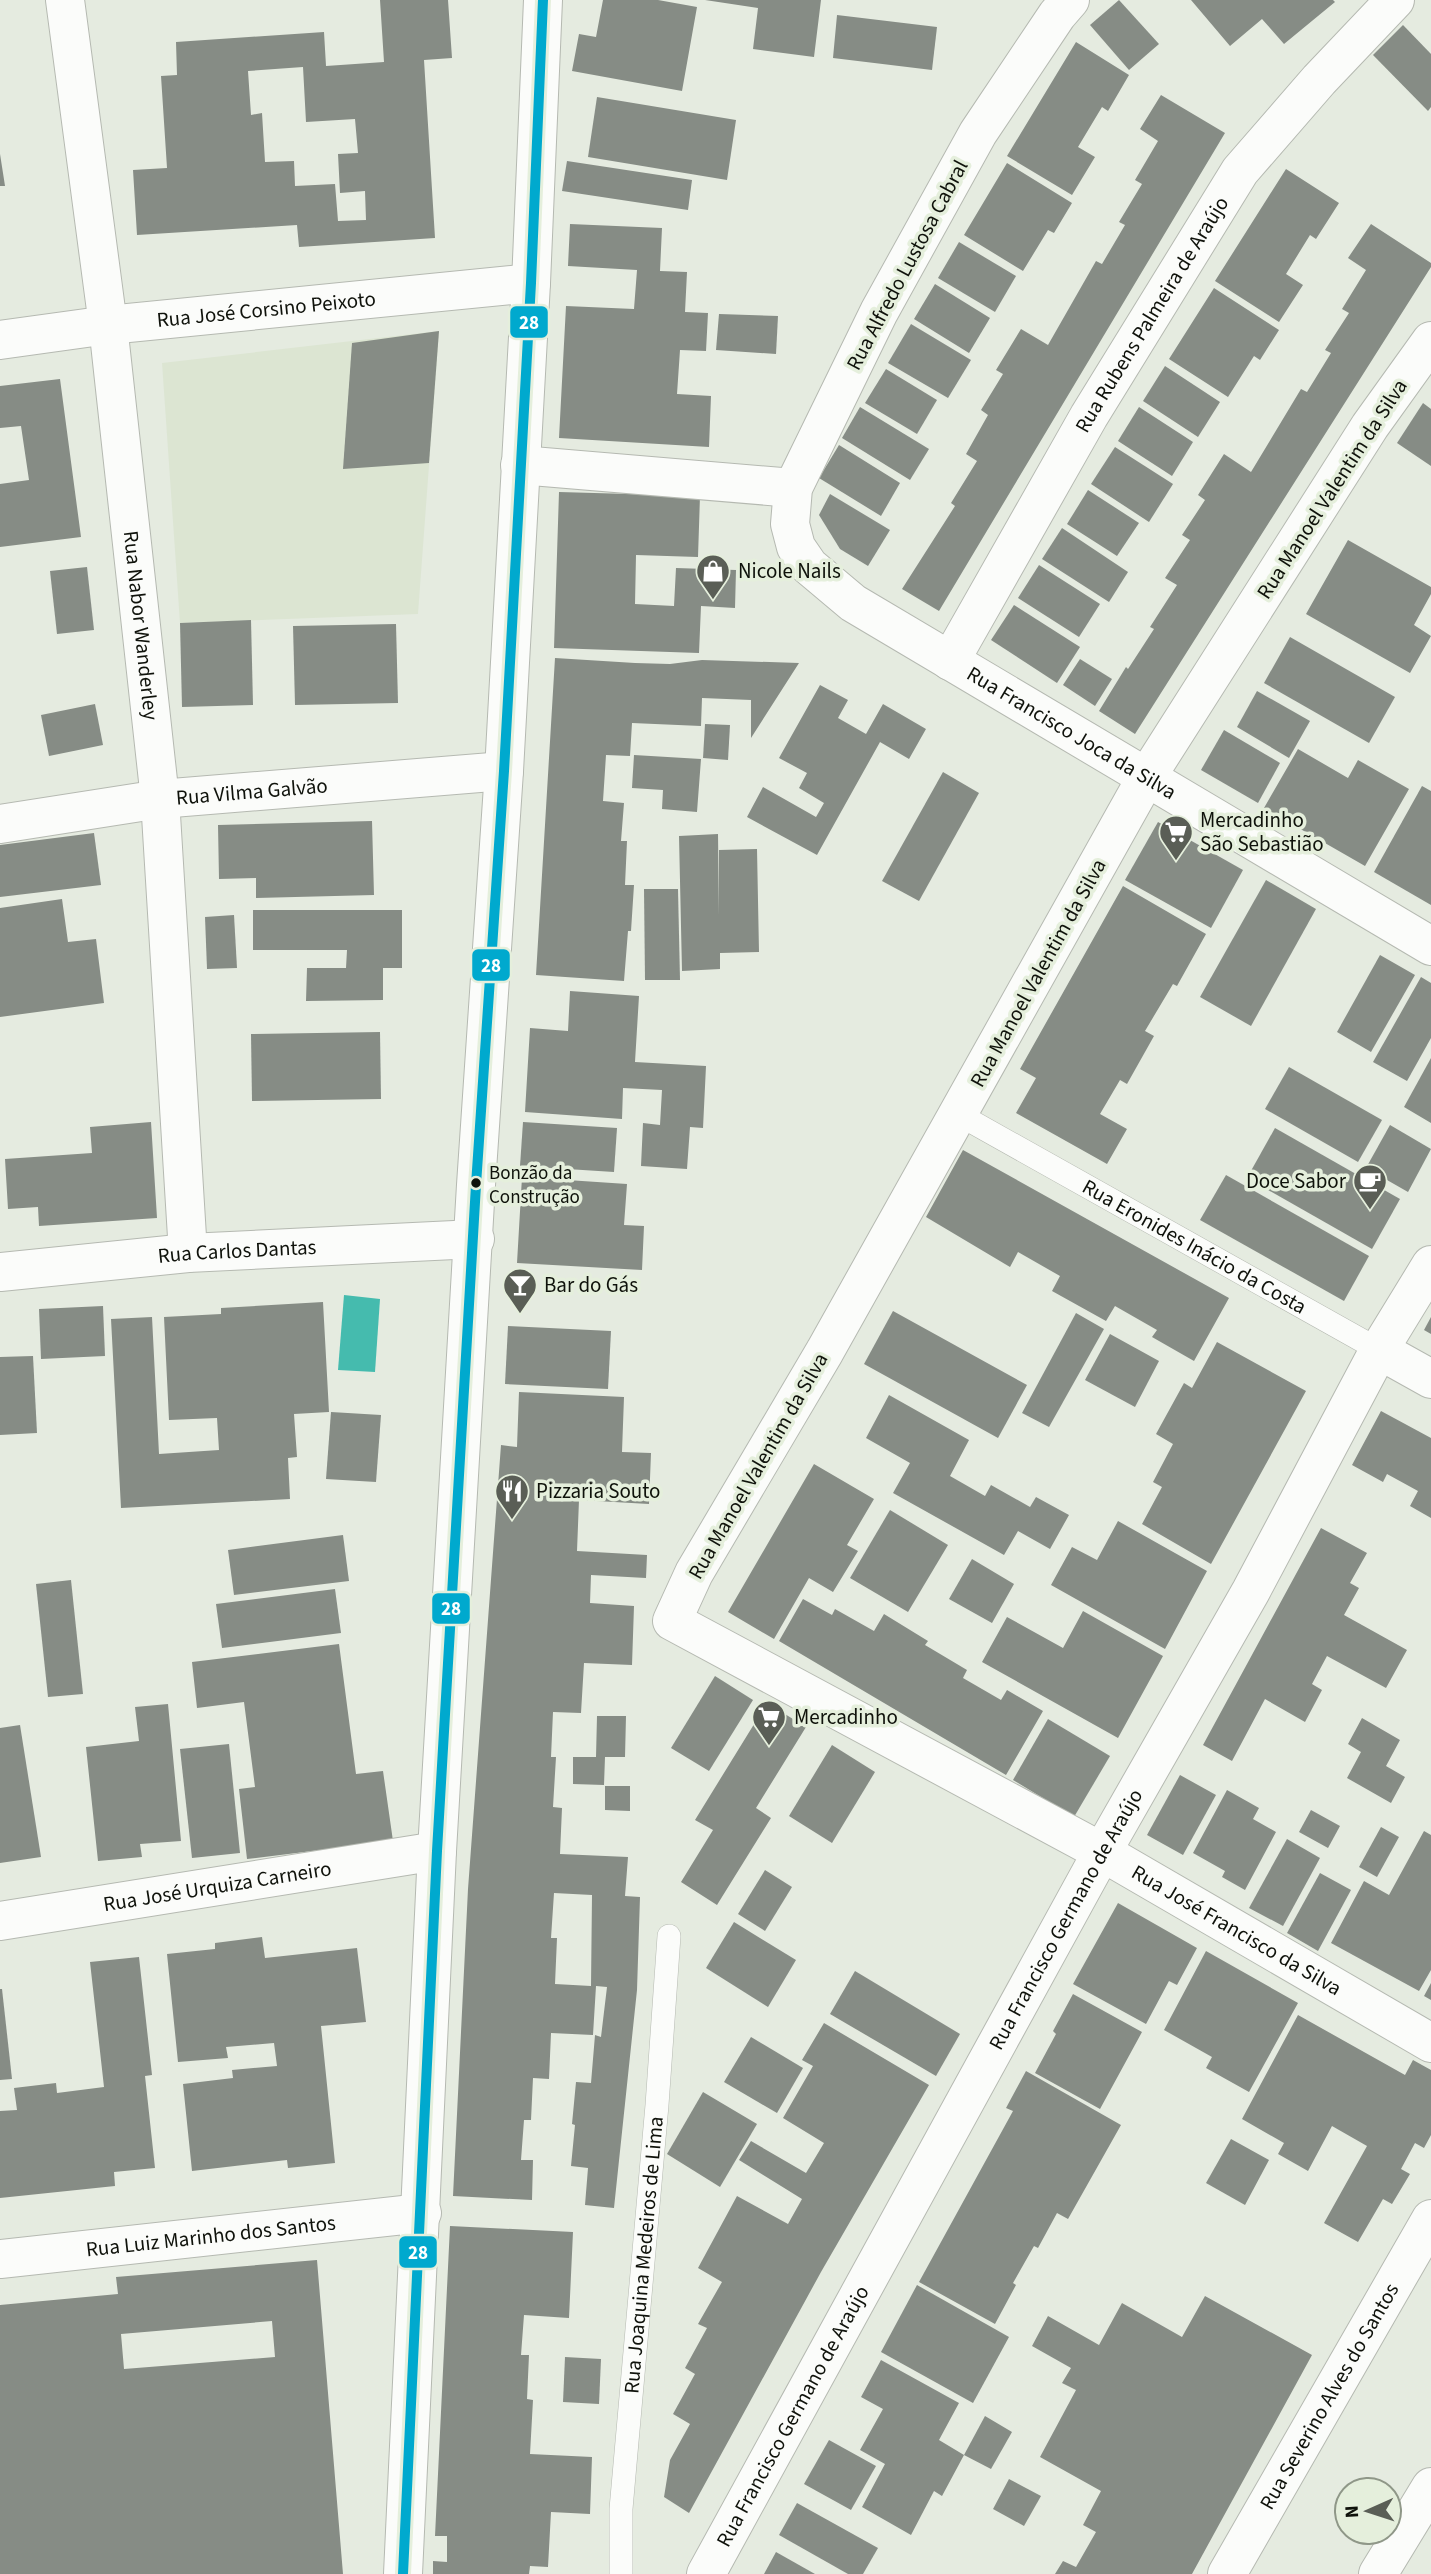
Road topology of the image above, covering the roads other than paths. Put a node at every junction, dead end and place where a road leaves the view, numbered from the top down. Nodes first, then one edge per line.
1 (65, 0) edge
2 (543, 0) edge
3 (1070, 0) edge
4 (1395, 0) edge
5 (531, 283) junction
6 (108, 325) junction
7 (0, 340) edge
8 (1431, 341) edge
9 (520, 464) junction
10 (793, 488) junction
11 (796, 547) joint
12 (950, 661) junction
13 (504, 771) junction
14 (1146, 778) junction
15 (160, 799) junction
16 (0, 824) edge
17 (1431, 946) edge
18 (958, 1114) junction
19 (475, 1239) junction
20 (188, 1252) junction
21 (1431, 1265) edge
22 (0, 1272) edge
23 (1379, 1350) junction
24 (1431, 1379) edge
25 (672, 1621) joint
26 (437, 1851) junction
27 (1102, 1852) junction
28 (0, 1921) edge
29 (669, 1936) dead end
30 (1431, 2043) edge
31 (422, 2213) junction
32 (1431, 2219) edge
33 (0, 2259) edge
34 (1431, 2487) edge
35 (403, 2574) edge
36 (621, 2574) edge
37 (706, 2574) edge
38 (1227, 2574) edge
39 (1378, 2574) edge

1 - 6 street, Rua Nabor Wanderley
2 - 5 street
3 - 10 street, Rua Alfredo Lustosa Cabral
4 - 12 street, Rua Rubens Palmeira de Araújo
5 - 6 street, Rua José Corsino Peixoto
5 - 9 street
6 - 7 street, Rua José Corsino Peixoto
6 - 15 street, Rua Nabor Wanderley
8 - 14 street, Rua Manoel Valentim da Silva
9 - 10 street
9 - 13 street
10 - 11 street, Rua Alfredo Lustosa Cabral
11 - 12 street, Rua Francisco Joca da Silva
12 - 14 street, Rua Francisco Joca da Silva
13 - 15 street, Rua Vilma Galvão
13 - 19 street
14 - 17 street, Rua Francisco Joca da Silva
14 - 18 street, Rua Manoel Valentim da Silva
15 - 16 street, Rua Vilma Galvão
15 - 20 street, Rua Nabor Wanderley
18 - 23 lane, Rua Eronides Inácio da Costa
18 - 25 street, Rua Manoel Valentim da Silva
19 - 20 street, Rua Carlos Dantas
19 - 26 street
20 - 22 street, Rua Carlos Dantas
21 - 23 street, Rua Francisco Germano de Araújo
23 - 24 street, Rua Eronides Inácio da Costa
23 - 27 street, Rua Francisco Germano de Araújo
25 - 27 street, Rua José Francisco da Silva
26 - 28 street, Rua José Urquiza Carneiro
26 - 31 street
27 - 30 street, Rua José Francisco da Silva
27 - 37 street, Rua Francisco Germano de Araújo
29 - 36 lane, Rua Joaquina Medeiros de Lima
31 - 33 street, Rua Luiz Marinho dos Santos
31 - 35 street
32 - 38 street, Rua Severino Alves do Santos
34 - 39 street

